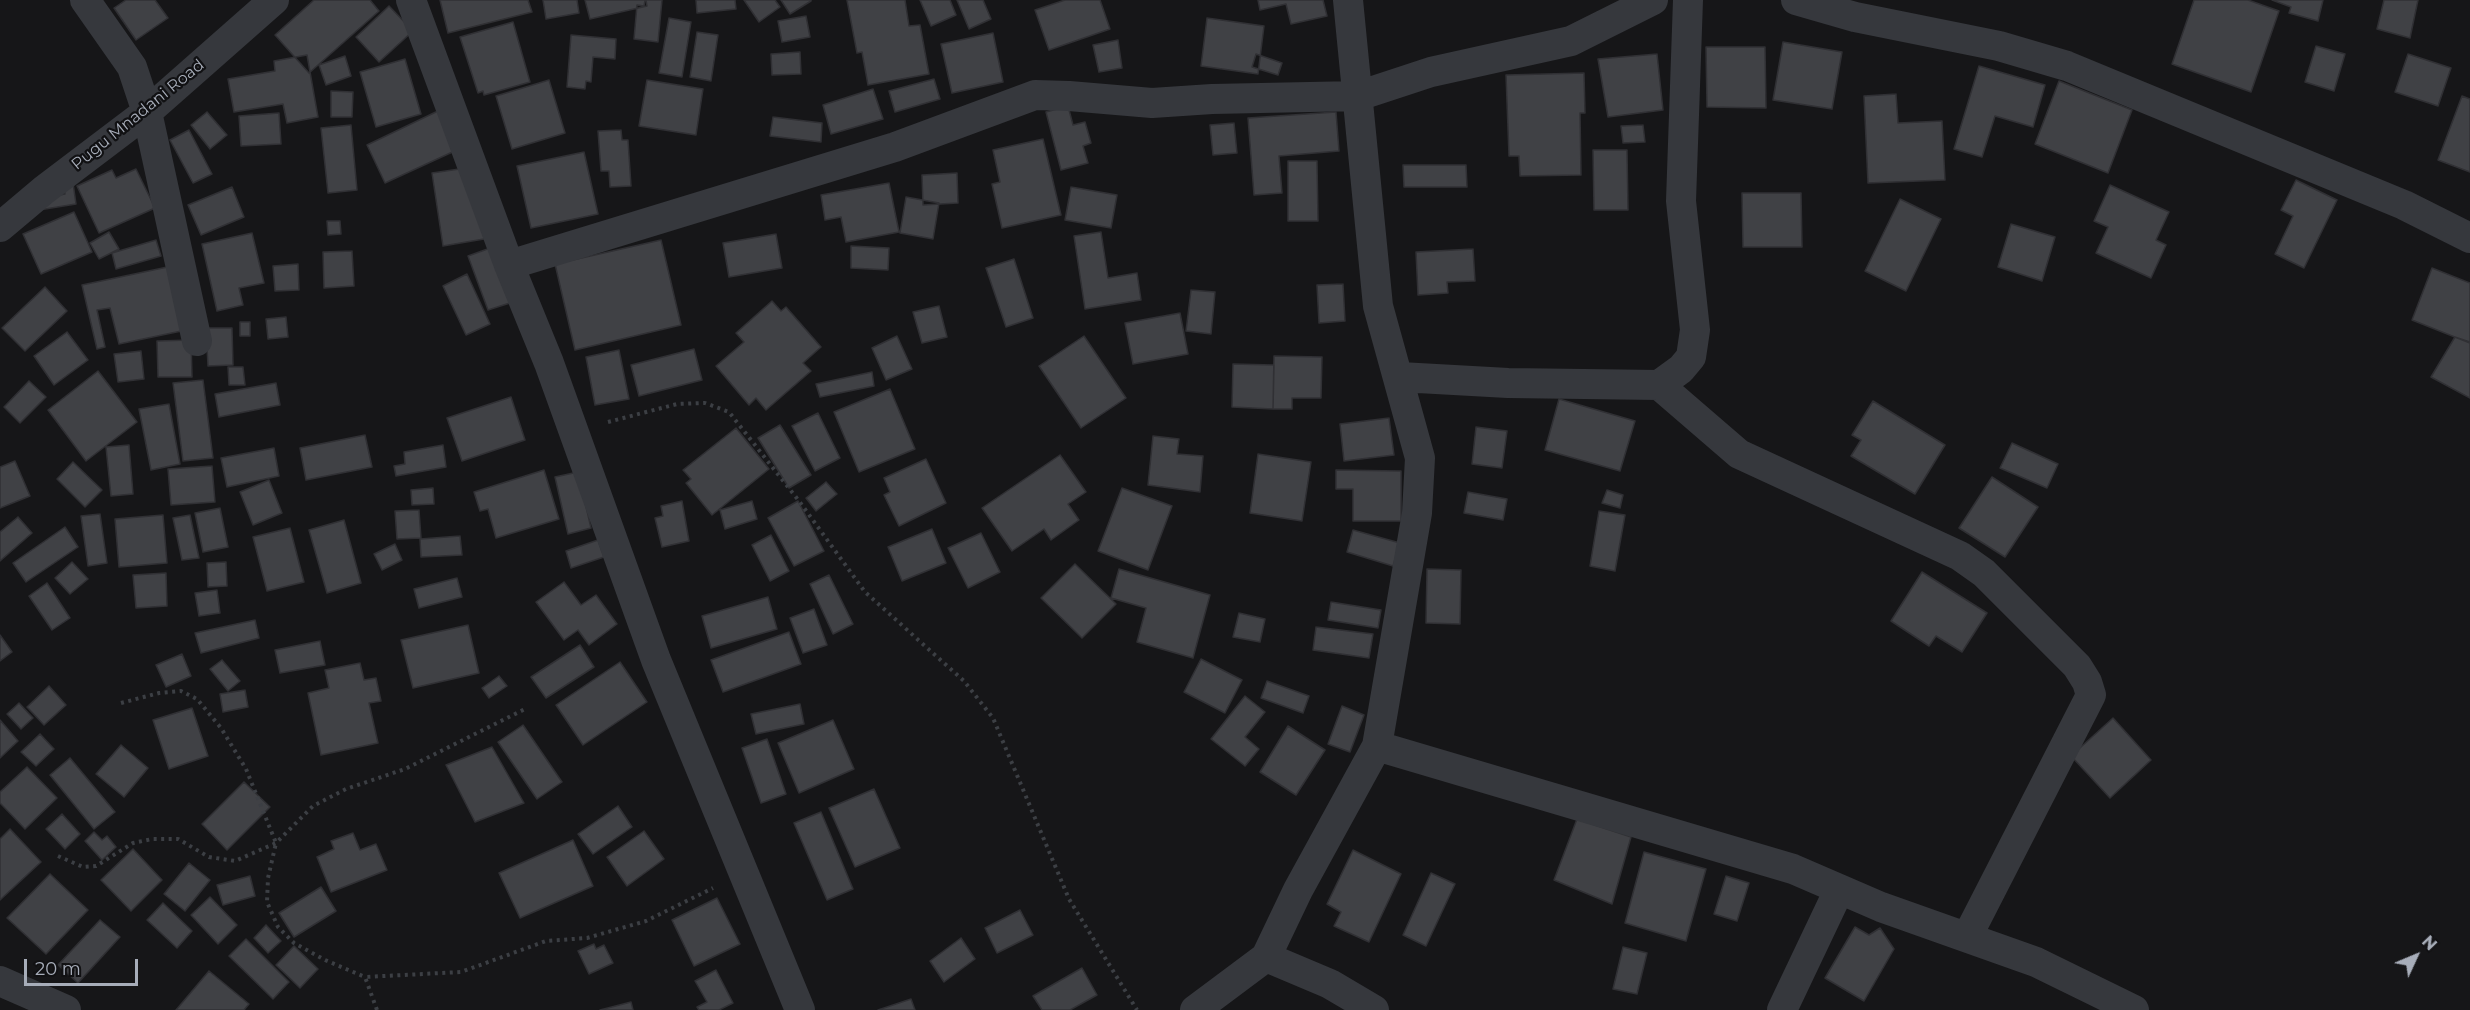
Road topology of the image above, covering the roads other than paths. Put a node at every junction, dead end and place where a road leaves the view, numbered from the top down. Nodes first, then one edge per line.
1 (85, 0) edge
2 (274, 0) edge
3 (411, 0) edge
4 (1348, 0) edge
5 (1653, 0) edge
6 (1688, 0) edge
7 (1796, 0) edge
8 (1358, 96) junction
9 (147, 112) junction
10 (0, 227) edge
11 (2470, 238) edge
12 (509, 265) junction
13 (197, 341) dead end
14 (1400, 377) junction
15 (1659, 385) junction
16 (1377, 746) junction
17 (1839, 890) junction
18 (1967, 937) junction
19 (1266, 957) junction
20 (0, 981) edge
21 (66, 1010) edge
22 (800, 1010) edge
23 (1195, 1010) edge
24 (1374, 1010) edge
25 (1782, 1010) edge
26 (2134, 1010) edge

1 - 9 street
2 - 9 street, Pugu Mnadani Road
3 - 12 street
4 - 8 street
5 - 8 street
6 - 15 street
7 - 11 street
8 - 12 street
8 - 14 street
9 - 10 street, Pugu Mnadani Road
9 - 13 street
12 - 22 street
14 - 15 street
14 - 16 street
15 - 18 street
16 - 17 street
16 - 19 street
17 - 18 street
17 - 25 street
18 - 26 street
19 - 23 street
19 - 24 street
20 - 21 street

